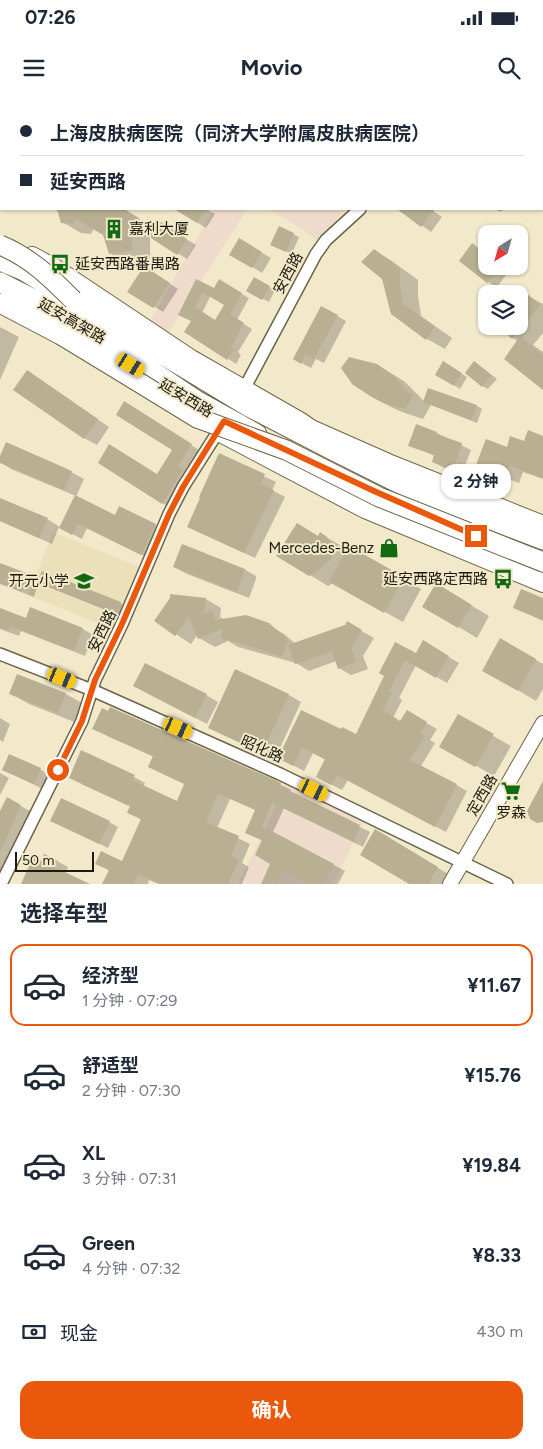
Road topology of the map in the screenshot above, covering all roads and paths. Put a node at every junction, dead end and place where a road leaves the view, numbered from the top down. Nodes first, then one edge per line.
1 (359, 210) edge
2 (2, 242) edge
3 (0, 261) edge
4 (0, 282) edge
5 (0, 291) edge
6 (77, 293) junction
7 (0, 303) edge
8 (0, 310) edge
9 (244, 389) junction
10 (221, 426) junction
11 (286, 450) junction
12 (409, 506) junction
13 (543, 524) edge
14 (543, 540) edge
15 (446, 542) junction
16 (541, 563) edge
17 (543, 583) edge
18 (0, 654) edge
19 (92, 690) junction
20 (543, 723) edge
21 (462, 862) junction
22 (1, 884) edge
23 (450, 884) edge
24 (507, 884) edge

1 - 9 street, 安西路
2 - 6 highway, bridge
3 - 6 highway, 延安高架路, bridge
4 - 11 highway, 延安高架路, bridge
5 - 10 main road, 延安西路
6 - 9 main road
6 - 14 highway, 延安高架路
7 - 11 highway, bridge
8 - 10 main road
9 - 13 main road
10 - 12 main road, 延安西路
10 - 15 main road
10 - 19 street, 安西路
11 - 16 highway, 延安高架路, bridge
12 - 15 main road
12 - 16 main road, 延安西路
15 - 17 main road
18 - 19 street, 昭化路
19 - 21 street, 昭化路
19 - 22 street, 安西路
20 - 21 street, 定西路
21 - 23 street, 定西路
21 - 24 street, 昭化路

